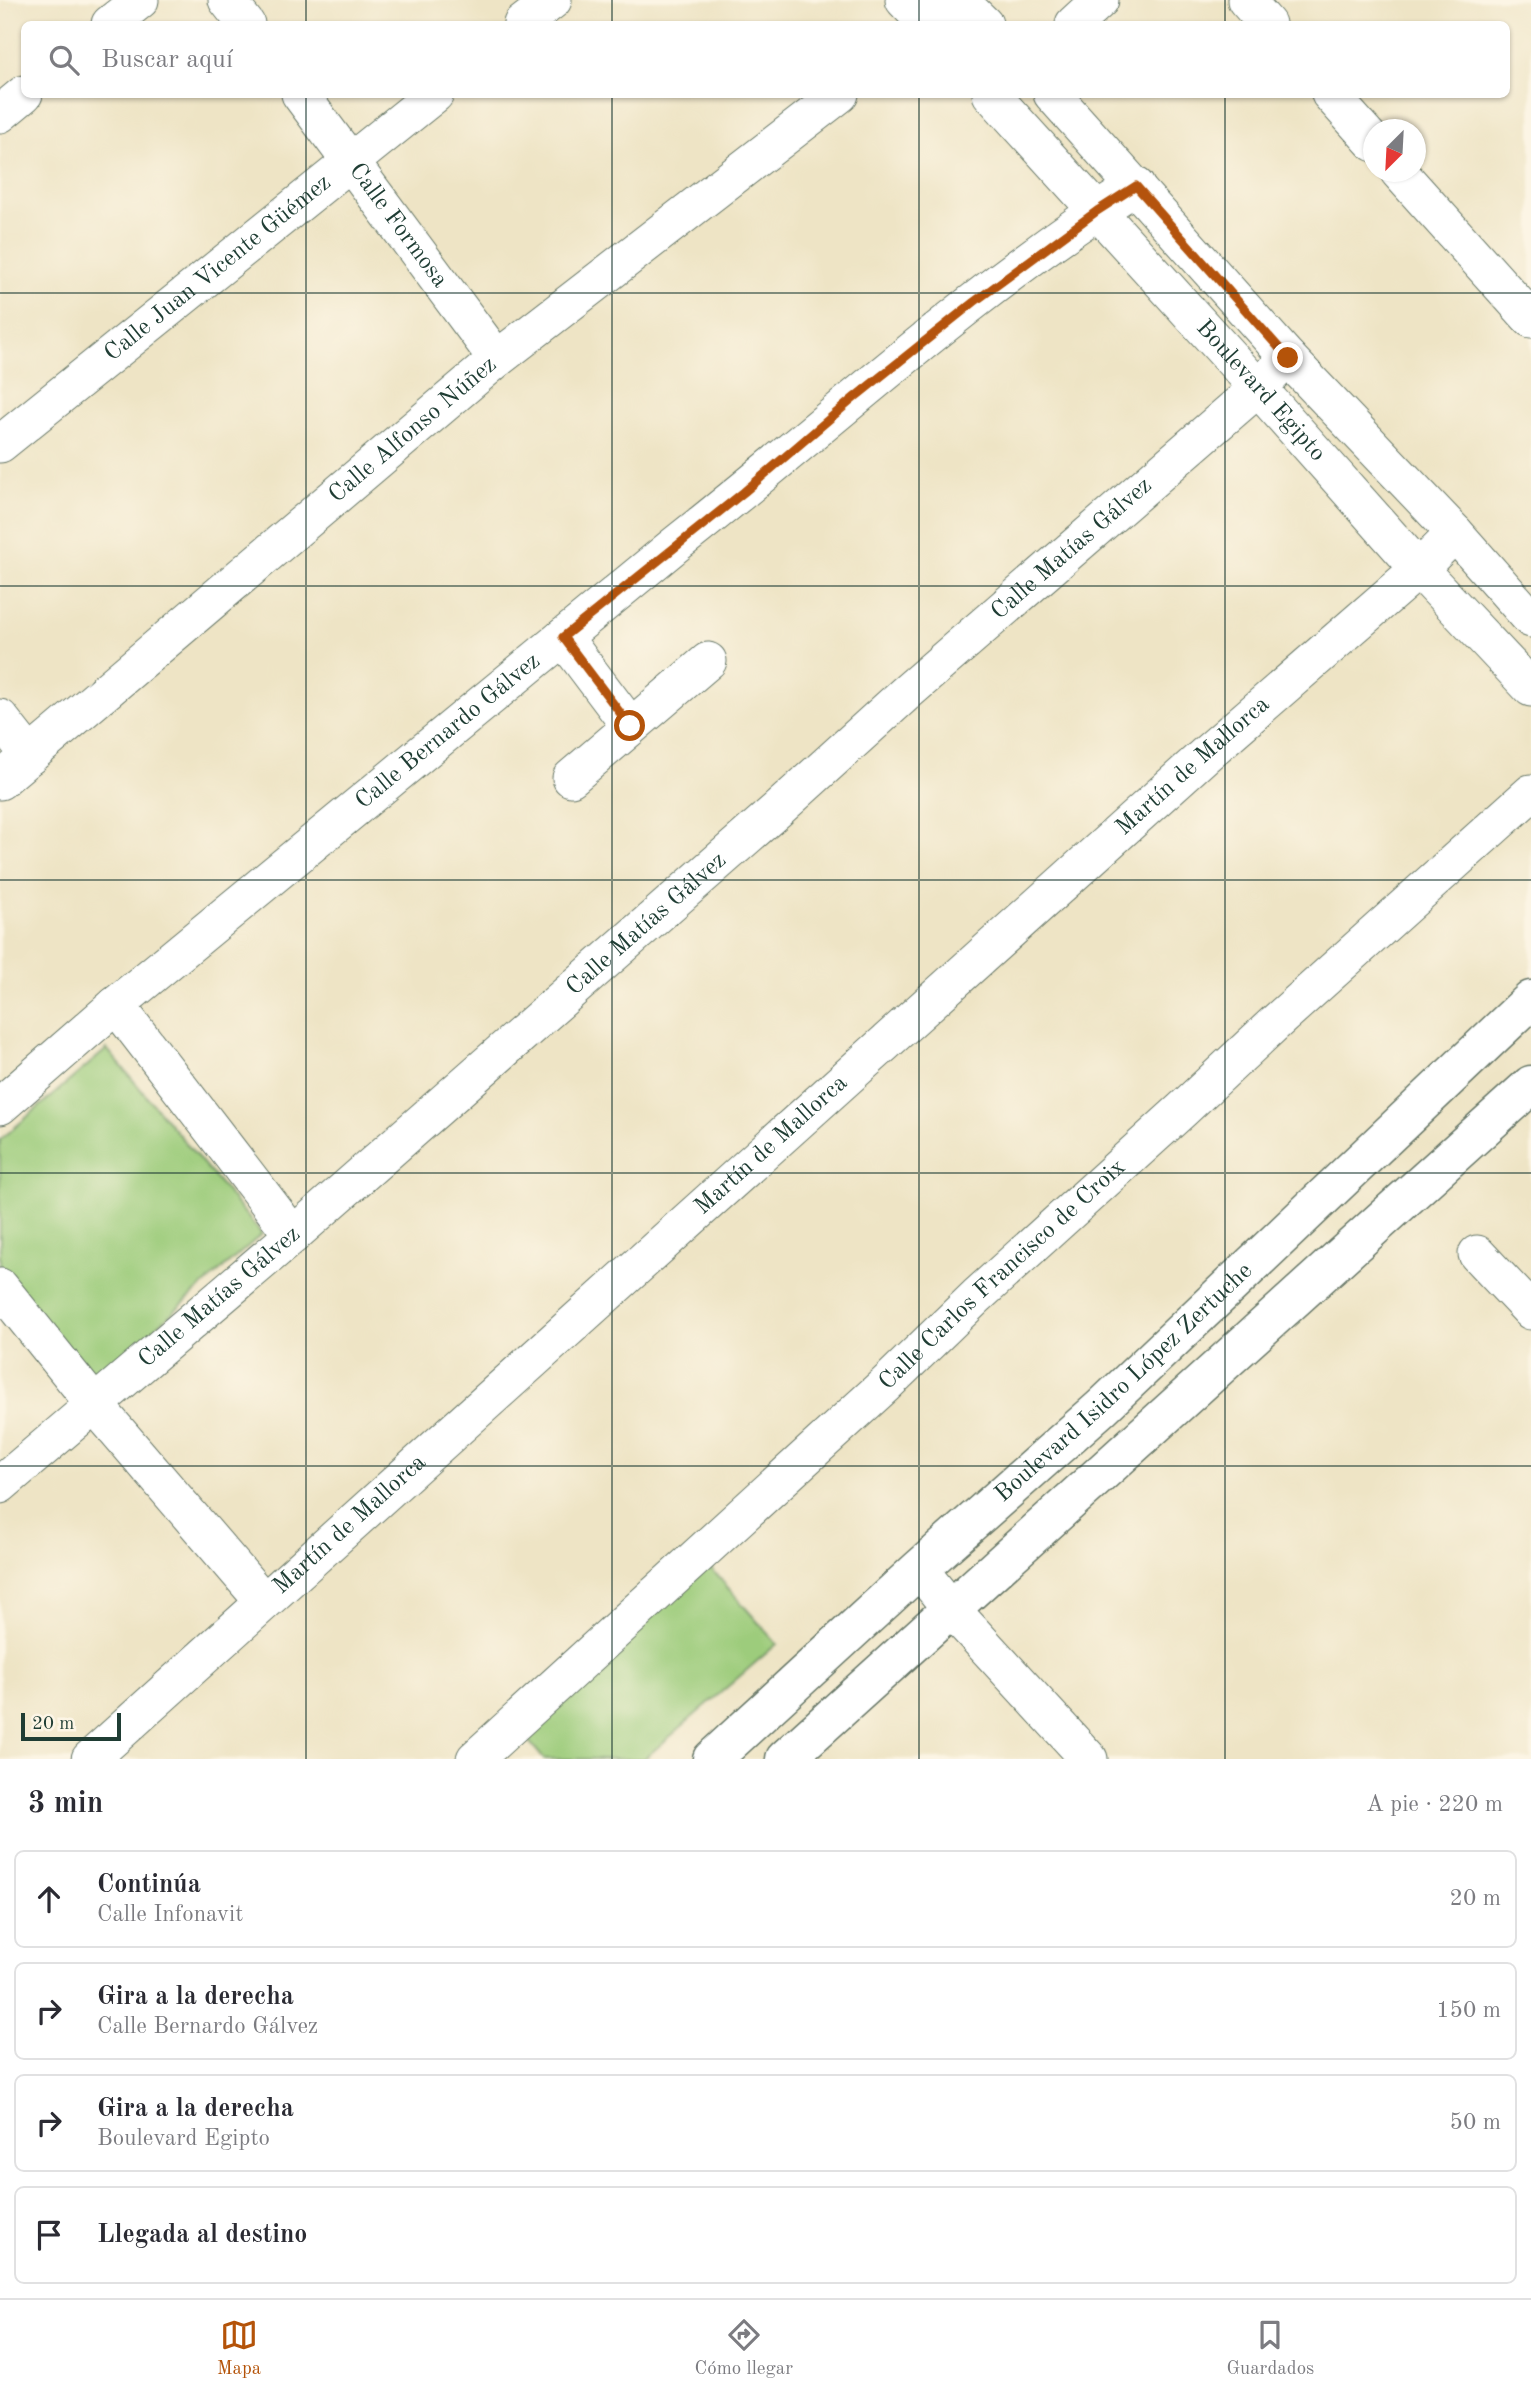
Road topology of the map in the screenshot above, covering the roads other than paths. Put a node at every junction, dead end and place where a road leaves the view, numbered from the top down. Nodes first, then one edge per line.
1 (140, 0) edge
2 (227, 0) edge
3 (553, 0) edge
4 (904, 0) edge
5 (959, 0) edge
6 (1100, 0) edge
7 (1245, 0) edge
8 (114, 21) edge
9 (244, 21) edge
10 (526, 21) edge
11 (926, 21) edge
12 (933, 21) edge
13 (981, 21) edge
14 (1077, 21) edge
15 (1265, 21) edge
16 (21, 96) edge
17 (303, 98) edge
18 (430, 98) edge
19 (835, 98) edge
20 (995, 98) edge
21 (1056, 98) edge
22 (1334, 98) edge
23 (0, 114) edge
24 (1363, 131) edge
25 (352, 162) junction
26 (1408, 182) edge
27 (1136, 186) junction
28 (1097, 211) junction
29 (1531, 319) edge
30 (1288, 358) junction
31 (497, 359) junction
32 (1258, 388) junction
33 (0, 444) edge
34 (1455, 533) junction
35 (1419, 569) junction
36 (1531, 619) edge
37 (563, 637) junction
38 (708, 661) dead end
39 (1531, 688) edge
40 (0, 718) edge
41 (630, 726) junction
42 (30, 756) junction
43 (571, 778) dead end
44 (0, 781) edge
45 (1531, 793) edge
46 (1531, 1000) edge
47 (116, 1005) junction
48 (1531, 1085) edge
49 (0, 1107) edge
50 (293, 1235) junction
51 (1477, 1254) dead end
52 (0, 1287) edge
53 (1531, 1311) edge
54 (95, 1405) junction
55 (0, 1485) edge
56 (919, 1569) junction
57 (264, 1602) junction
58 (951, 1609) junction
59 (90, 1759) edge
60 (475, 1759) edge
61 (712, 1759) edge
62 (785, 1759) edge
63 (1089, 1759) edge

1 - 8 street
2 - 9 street
3 - 10 street
4 - 11 street
5 - 12 street
5 - 13 street
6 - 14 street
7 - 15 street
16 - 23 street
17 - 25 street, Calle Formosa
18 - 25 street, Calle Juan Vicente Güémez
19 - 31 street, Calle Alfonso Núñez
20 - 28 street, Boulevard Egipto
21 - 27 street, Boulevard Egipto
22 - 24 street
25 - 31 street, Calle Formosa
25 - 33 street, Calle Juan Vicente Güémez
26 - 29 street
27 - 28 street, Calle Bernardo Gálvez
27 - 30 street, Boulevard Egipto
28 - 32 street, Boulevard Egipto
28 - 37 street, Calle Bernardo Gálvez
30 - 32 street, Calle Matías Gálvez
30 - 34 street, Boulevard Egipto
31 - 42 street, Calle Alfonso Núñez
32 - 35 street, Boulevard Egipto
32 - 50 street, Calle Matías Gálvez
34 - 35 street, Martín de Mallorca
34 - 36 street, Boulevard Egipto
35 - 39 street, Boulevard Egipto
35 - 57 street, Martín de Mallorca
37 - 41 street
37 - 47 street, Calle Bernardo Gálvez
38 - 41 street
40 - 42 street
41 - 43 street
42 - 44 street, Calle Alfonso Núñez
45 - 60 street, Calle Carlos Francisco de Croix
46 - 56 main road, Boulevard Isidro López Zertuche
47 - 49 street, Calle Bernardo Gálvez
47 - 50 street
48 - 58 main road, Boulevard Isidro López Zertuche
50 - 54 street, Calle Matías Gálvez
51 - 53 street
52 - 54 street
54 - 55 street, Calle Matías Gálvez
54 - 57 street
56 - 58 street
56 - 61 main road, Boulevard Isidro López Zertuche
57 - 59 street, Martín de Mallorca
58 - 62 main road, Boulevard Isidro López Zertuche
58 - 63 street

